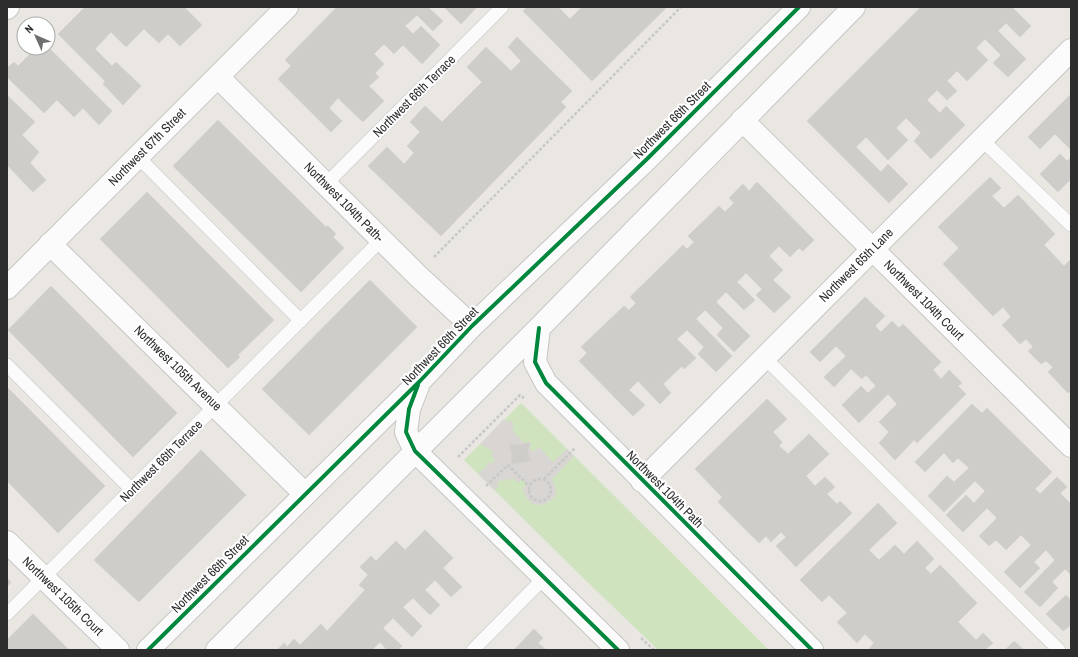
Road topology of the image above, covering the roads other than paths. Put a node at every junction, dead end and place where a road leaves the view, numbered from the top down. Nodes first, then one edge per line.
1 (287, 7) edge
2 (502, 7) edge
3 (798, 7) edge
4 (854, 7) edge
5 (1071, 50) edge
6 (218, 77) junction
7 (742, 120) junction
8 (981, 140) junction
9 (138, 157) junction
10 (326, 184) junction
11 (1071, 225) edge
12 (381, 240) junction
13 (50, 244) junction
14 (872, 249) junction
15 (7, 288) edge
16 (301, 321) junction
17 (472, 326) junction
18 (539, 328) junction
19 (765, 358) junction
20 (7, 365) edge
21 (420, 381) junction
22 (217, 406) junction
23 (1071, 446) edge
24 (415, 452) junction
25 (642, 481) junction
26 (132, 490) junction
27 (305, 494) junction
28 (7, 542) edge
29 (43, 578) junction
30 (544, 578) junction
31 (7, 614) edge
32 (118, 650) edge
33 (148, 650) edge
34 (217, 650) edge
35 (474, 650) edge
36 (618, 650) edge
37 (812, 650) edge
38 (1059, 650) edge

1 - 6 street, Northwest 67th Street
2 - 10 lane, Northwest 66th Terrace
3 - 17 street, Northwest 66th Street
4 - 7 street
5 - 8 street, Northwest 65th Lane
6 - 9 street, Northwest 67th Street
6 - 10 street, Northwest 104th Path-
7 - 14 street, Northwest 104th Court
7 - 18 street
8 - 11 lane
8 - 14 street, Northwest 65th Lane
9 - 13 street, Northwest 67th Street
9 - 16 lane
10 - 12 street, Northwest 104th Path-
12 - 16 lane, Northwest 66th Terrace
12 - 17 street, Northwest 104th Path-
13 - 15 street, Northwest 67th Street
13 - 22 street, Northwest 105th Avenue
14 - 19 street, Northwest 65th Lane
14 - 23 street, Northwest 104th Court
16 - 22 lane, Northwest 66th Terrace
17 - 21 street, Northwest 66th Street
18 - 24 street
18 - 25 street, Northwest 104th Path
19 - 25 street, Northwest 65th Lane
19 - 38 lane
20 - 26 lane
21 - 24 street
21 - 27 street, Northwest 66th Street
22 - 26 lane, Northwest 66th Terrace
22 - 27 street, Northwest 105th Avenue
24 - 30 street
24 - 34 street
25 - 37 street, Northwest 104th Path
26 - 29 lane, Northwest 66th Terrace
27 - 33 street, Northwest 66th Street
28 - 29 street, Northwest 105th Court
29 - 31 lane, Northwest 66th Terrace
29 - 32 street, Northwest 105th Court
30 - 35 lane
30 - 36 street

